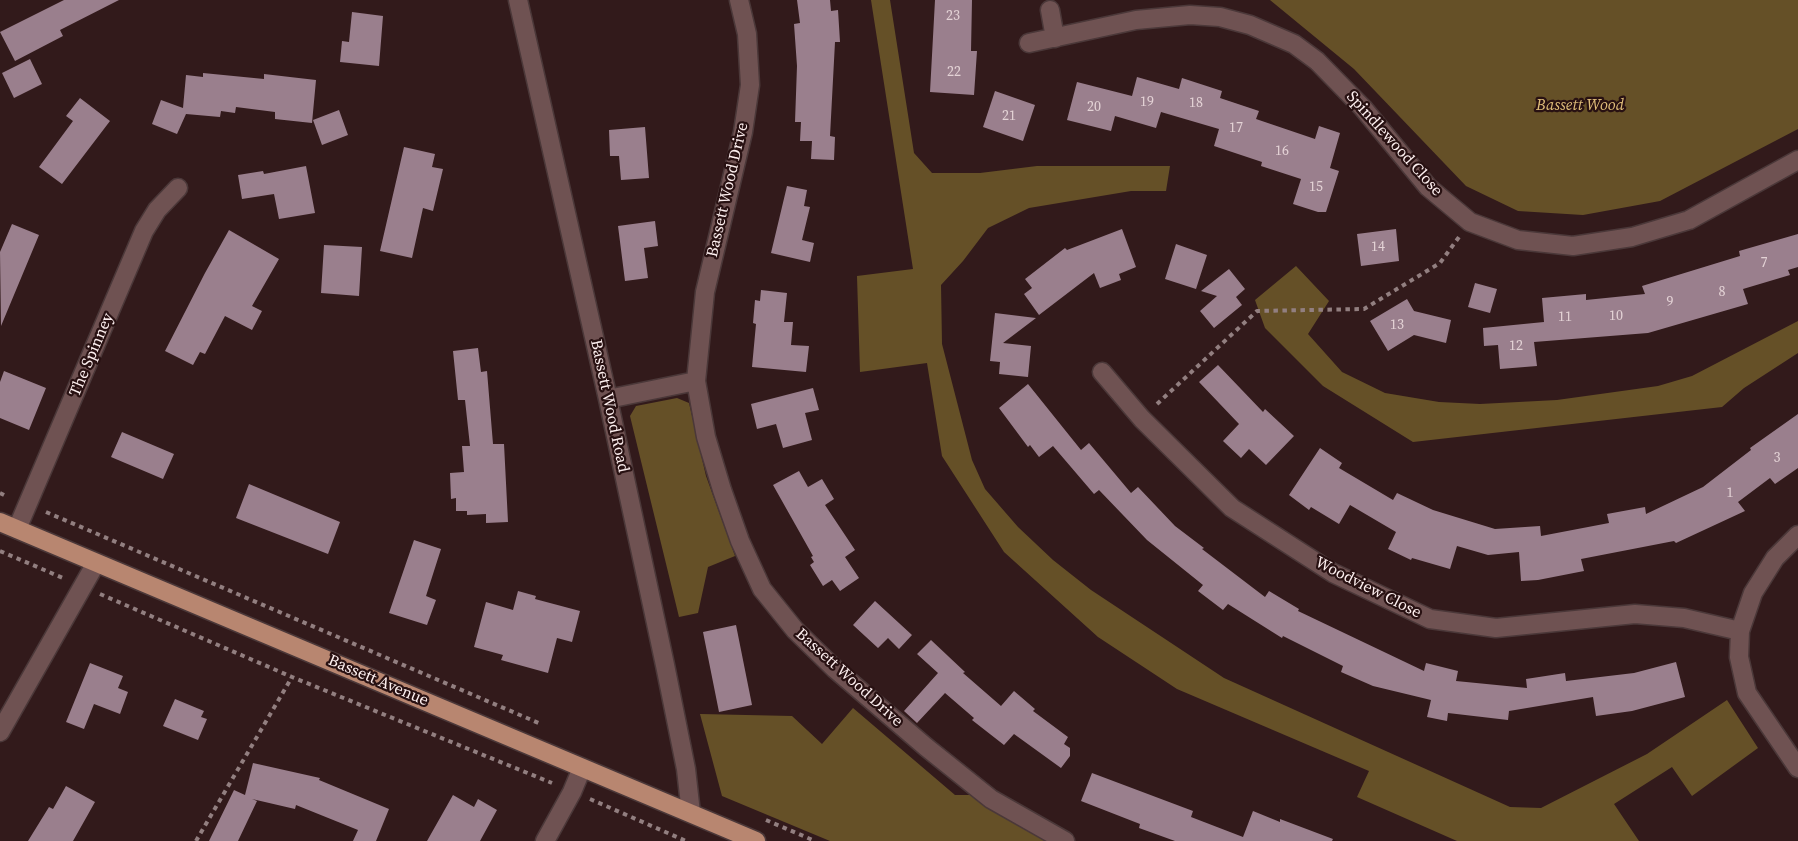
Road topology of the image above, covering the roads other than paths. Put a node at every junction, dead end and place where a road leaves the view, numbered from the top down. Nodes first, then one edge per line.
1 (519, 0) edge
2 (738, 0) edge
3 (1050, 10) dead end
4 (1055, 38) junction
5 (1029, 43) dead end
6 (1798, 160) edge
7 (178, 188) dead end
8 (1102, 372) dead end
9 (696, 381) junction
10 (608, 399) junction
11 (0, 522) edge
12 (17, 529) junction
13 (1798, 535) edge
14 (96, 563) junction
15 (1740, 631) junction
16 (0, 732) edge
17 (582, 768) junction
18 (1798, 768) edge
19 (691, 813) junction
20 (545, 841) edge
21 (756, 841) edge
22 (1065, 841) edge

1 - 10 street, Bassett Wood Road
2 - 9 street, Bassett Wood Drive
3 - 4 street
4 - 5 street, Spindlewood Close
4 - 6 street, Spindlewood Close
7 - 12 street, The Spinney
8 - 15 street, Woodview Close
9 - 10 street
9 - 22 street, Bassett Wood Drive
10 - 19 street, Bassett Wood Road
11 - 12 main road, Bassett Avenue
12 - 14 main road, Bassett Avenue
13 - 15 street
14 - 16 street
14 - 17 main road, Bassett Avenue
15 - 18 street
17 - 19 main road, Bassett Avenue
17 - 20 street
19 - 21 main road, Bassett Avenue

